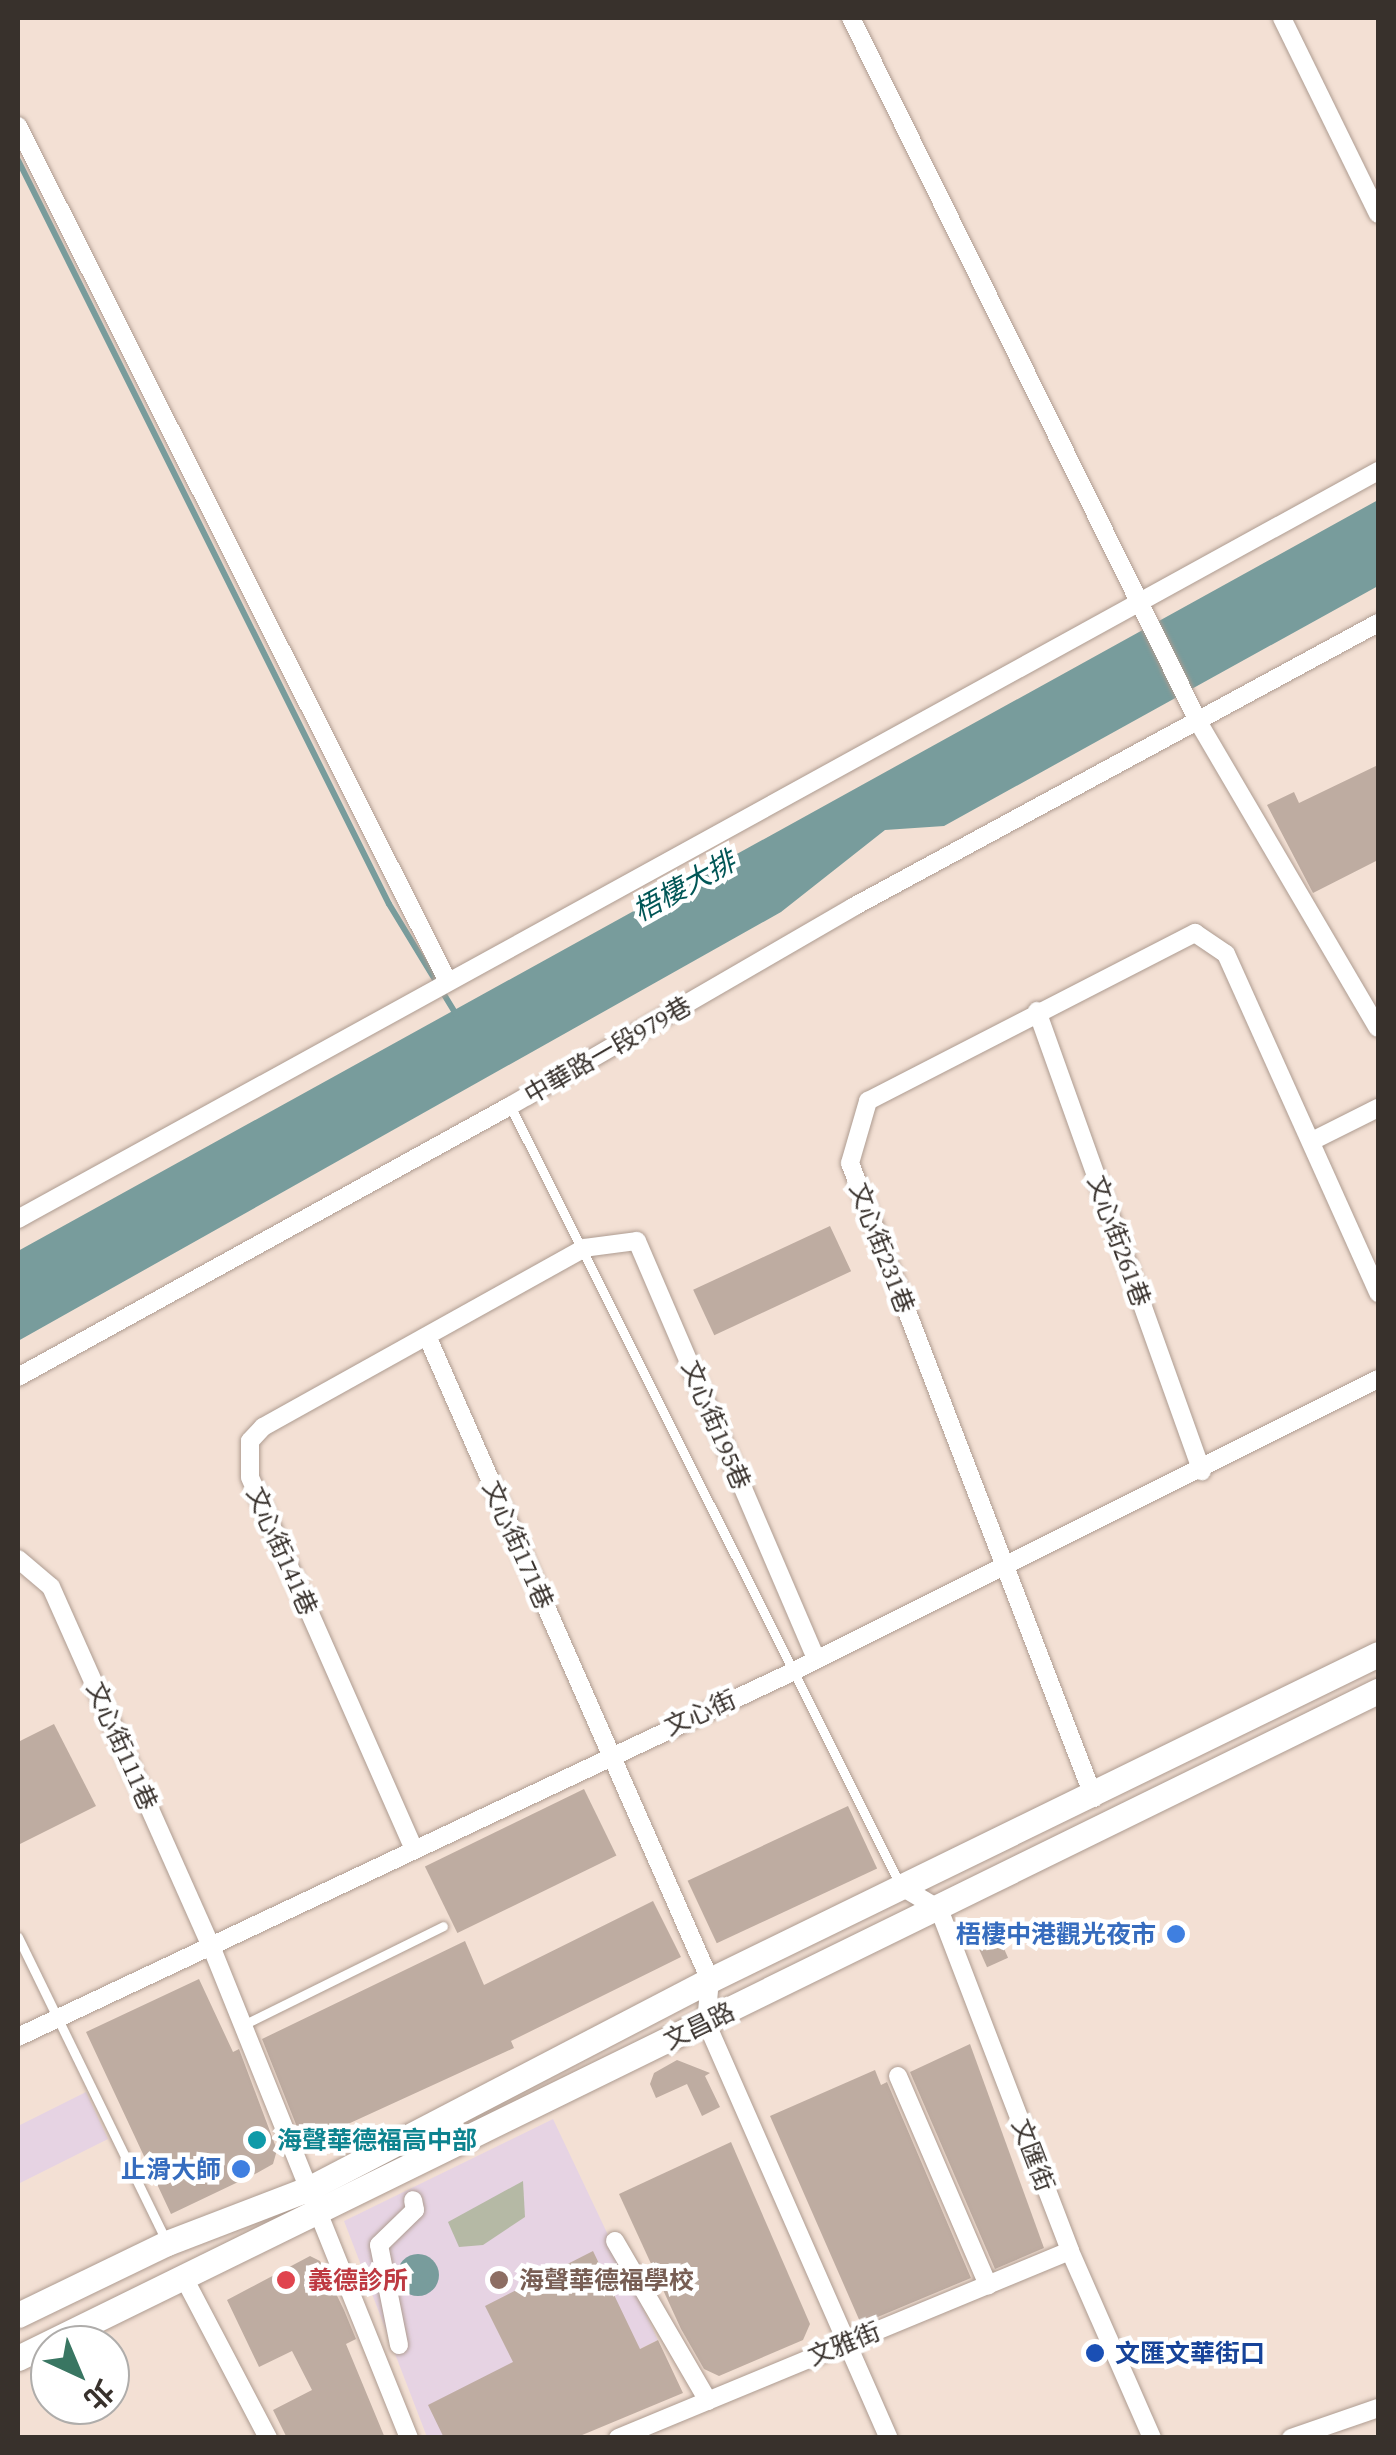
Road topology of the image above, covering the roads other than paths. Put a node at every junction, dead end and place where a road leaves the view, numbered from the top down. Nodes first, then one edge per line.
1 (852, 18) edge
2 (1282, 18) edge
3 (18, 126) edge
4 (1378, 214) edge
5 (1378, 471) edge
6 (1136, 603) junction
7 (1378, 623) edge
8 (1200, 725) junction
9 (448, 982) junction
10 (1037, 1011) junction
11 (1378, 1028) edge
12 (510, 1106) junction
13 (1378, 1108) edge
14 (1312, 1141) junction
15 (18, 1219) edge
16 (584, 1248) junction
17 (1378, 1293) edge
18 (427, 1336) junction
19 (18, 1377) edge
20 (1378, 1379) edge
21 (1202, 1471) junction
22 (18, 1559) edge
23 (1005, 1568) junction
24 (1378, 1654) edge
25 (816, 1658) junction
26 (790, 1672) junction
27 (1378, 1691) edge
28 (609, 1753) junction
29 (1094, 1798) junction
30 (413, 1848) junction
31 (902, 1887) junction
32 (939, 1909) junction
33 (443, 1926) dead end
34 (18, 1937) edge
35 (211, 1946) junction
36 (710, 1980) junction
37 (57, 2020) junction
38 (706, 2022) junction
39 (242, 2026) junction
40 (18, 2038) edge
41 (898, 2076) dead end
42 (308, 2189) junction
43 (414, 2200) dead end
44 (318, 2215) junction
45 (615, 2242) dead end
46 (167, 2244) junction
47 (1070, 2251) junction
48 (183, 2276) junction
49 (988, 2285) junction
50 (18, 2315) edge
51 (849, 2342) junction
52 (399, 2344) dead end
53 (18, 2358) edge
54 (708, 2400) junction
55 (1378, 2408) edge
56 (647, 2432) edge
57 (268, 2438) edge
58 (408, 2438) edge
59 (618, 2438) edge
60 (889, 2438) edge
61 (1152, 2438) edge
62 (1291, 2438) edge

1 - 6 street
2 - 4 street
3 - 9 street
5 - 6 street
6 - 8 street
6 - 9 street
7 - 8 street, 中華路一段979巷
8 - 11 street
8 - 12 street, 中華路一段979巷
9 - 15 street
10 - 14 street, 文心街231巷
10 - 21 street, 文心街261巷
10 - 23 street, 文心街231巷
12 - 16 lane
12 - 19 street, 中華路一段979巷
13 - 14 street
14 - 17 street
16 - 18 street, 文心街141巷
16 - 25 street, 文心街195巷
16 - 26 lane
18 - 28 street, 文心街171巷
18 - 30 street, 文心街141巷
20 - 21 street, 文心街
21 - 23 street, 文心街
22 - 35 street, 文心街111巷
23 - 25 street, 文心街
23 - 29 street, 文心街231巷
24 - 29 street, 文昌路
25 - 26 street, 文心街
26 - 28 street, 文心街
26 - 31 lane
27 - 32 street, 文昌路
28 - 30 street, 文心街
28 - 36 street, 文心街171巷
29 - 31 street, 文昌路
30 - 35 street, 文心街
31 - 32 street
31 - 36 street, 文昌路
32 - 38 street, 文昌路
32 - 47 street, 文匯街
33 - 39 lane
34 - 37 lane
35 - 37 street, 文心街
35 - 39 street, 文心街111巷
36 - 38 street
36 - 42 street, 文昌路
37 - 40 street, 文心街
37 - 46 lane
38 - 44 street, 文昌路
38 - 51 street
39 - 42 street, 文心街111巷
41 - 49 street
42 - 44 street, 文心街111巷
42 - 46 street, 文昌路
43 - 52 street
44 - 48 street, 文昌路
44 - 58 street, 文心街111巷
45 - 54 street
46 - 50 street, 文昌路
47 - 49 street, 文雅街
47 - 61 street, 文匯街
48 - 53 street, 文昌路
48 - 57 street
49 - 51 street, 文雅街
51 - 54 street, 文雅街
51 - 60 street
54 - 56 street, 文雅街
55 - 62 street
56 - 59 street, 文雅街

